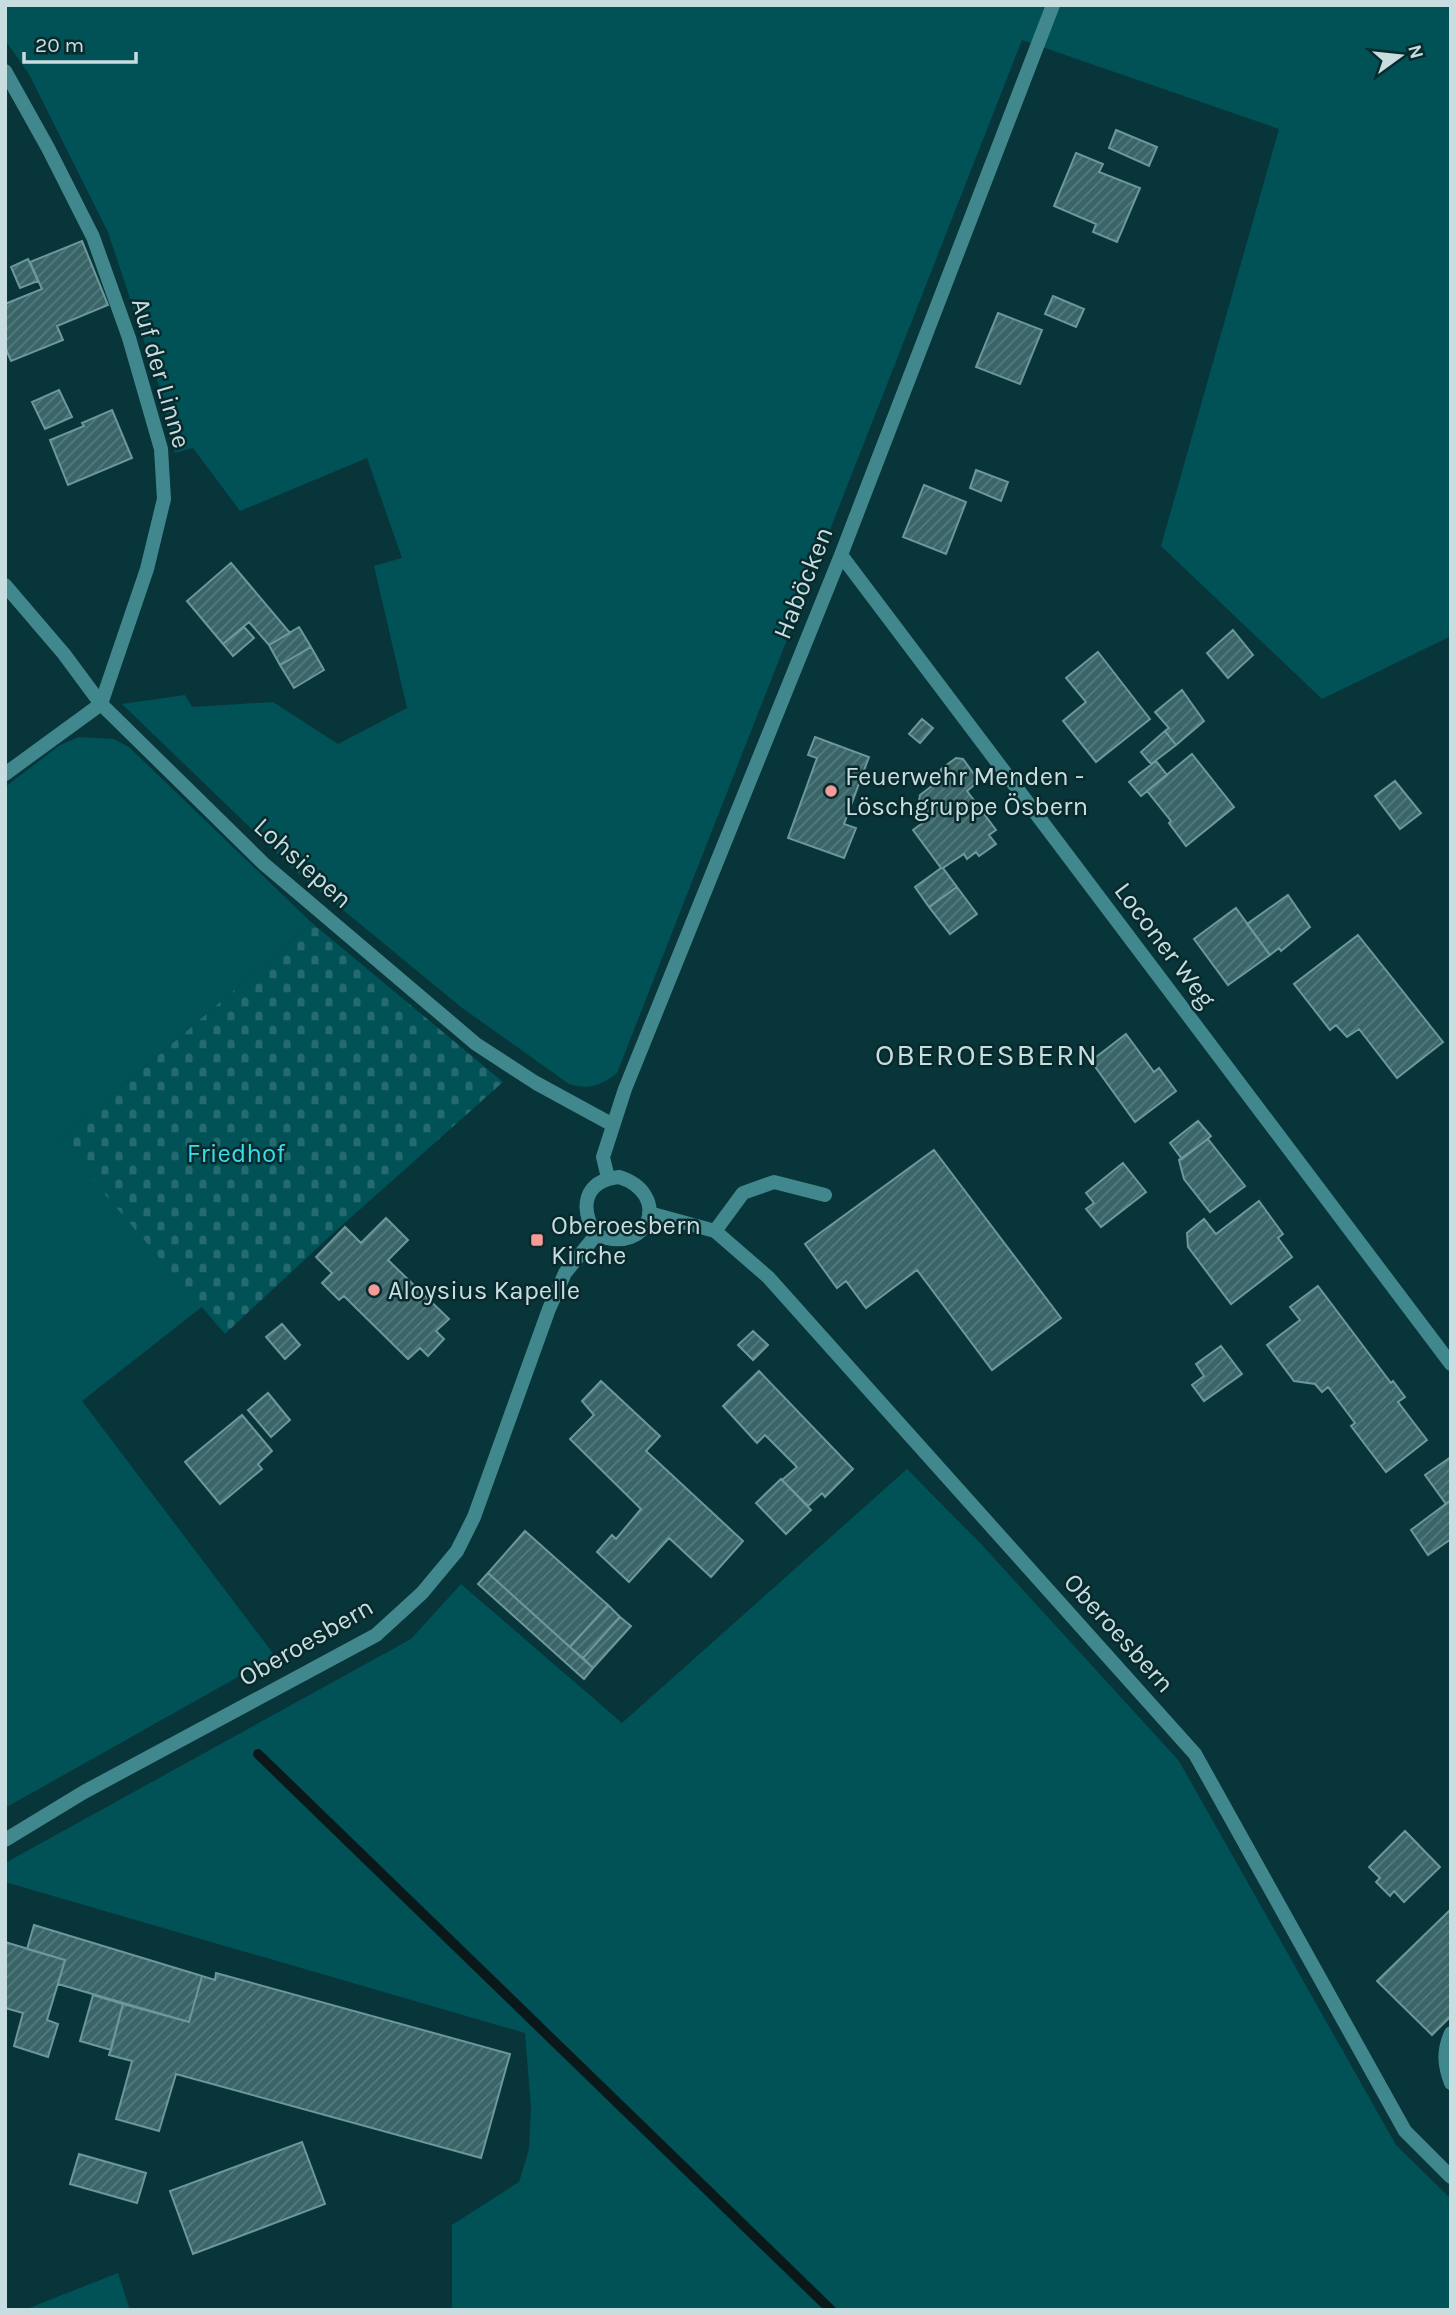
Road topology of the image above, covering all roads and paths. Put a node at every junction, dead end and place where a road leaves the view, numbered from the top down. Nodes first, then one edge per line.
1 (1053, 5) edge
2 (5, 71) edge
3 (841, 555) junction
4 (5, 585) edge
5 (101, 704) junction
6 (5, 774) edge
7 (613, 1125) junction
8 (608, 1178) junction
9 (825, 1195) dead end
10 (649, 1213) junction
11 (715, 1231) junction
12 (596, 1235) junction
13 (1451, 1364) edge
14 (5, 1840) edge
15 (1451, 2033) edge
16 (1451, 2083) edge
17 (1451, 2178) edge

1 - 3 street, Haböcken
2 - 5 street, Auf der Linne
3 - 7 street, Haböcken
3 - 13 street, Loconer Weg
4 - 5 street, Lohsiepen
5 - 6 street
5 - 7 street, Lohsiepen
7 - 8 street, Haböcken
8 - 10 street
8 - 12 street
9 - 11 street
10 - 11 street, Oberoesbern
10 - 12 street
11 - 17 street, Oberoesbern
12 - 14 street, Oberoesbern
15 - 16 street

